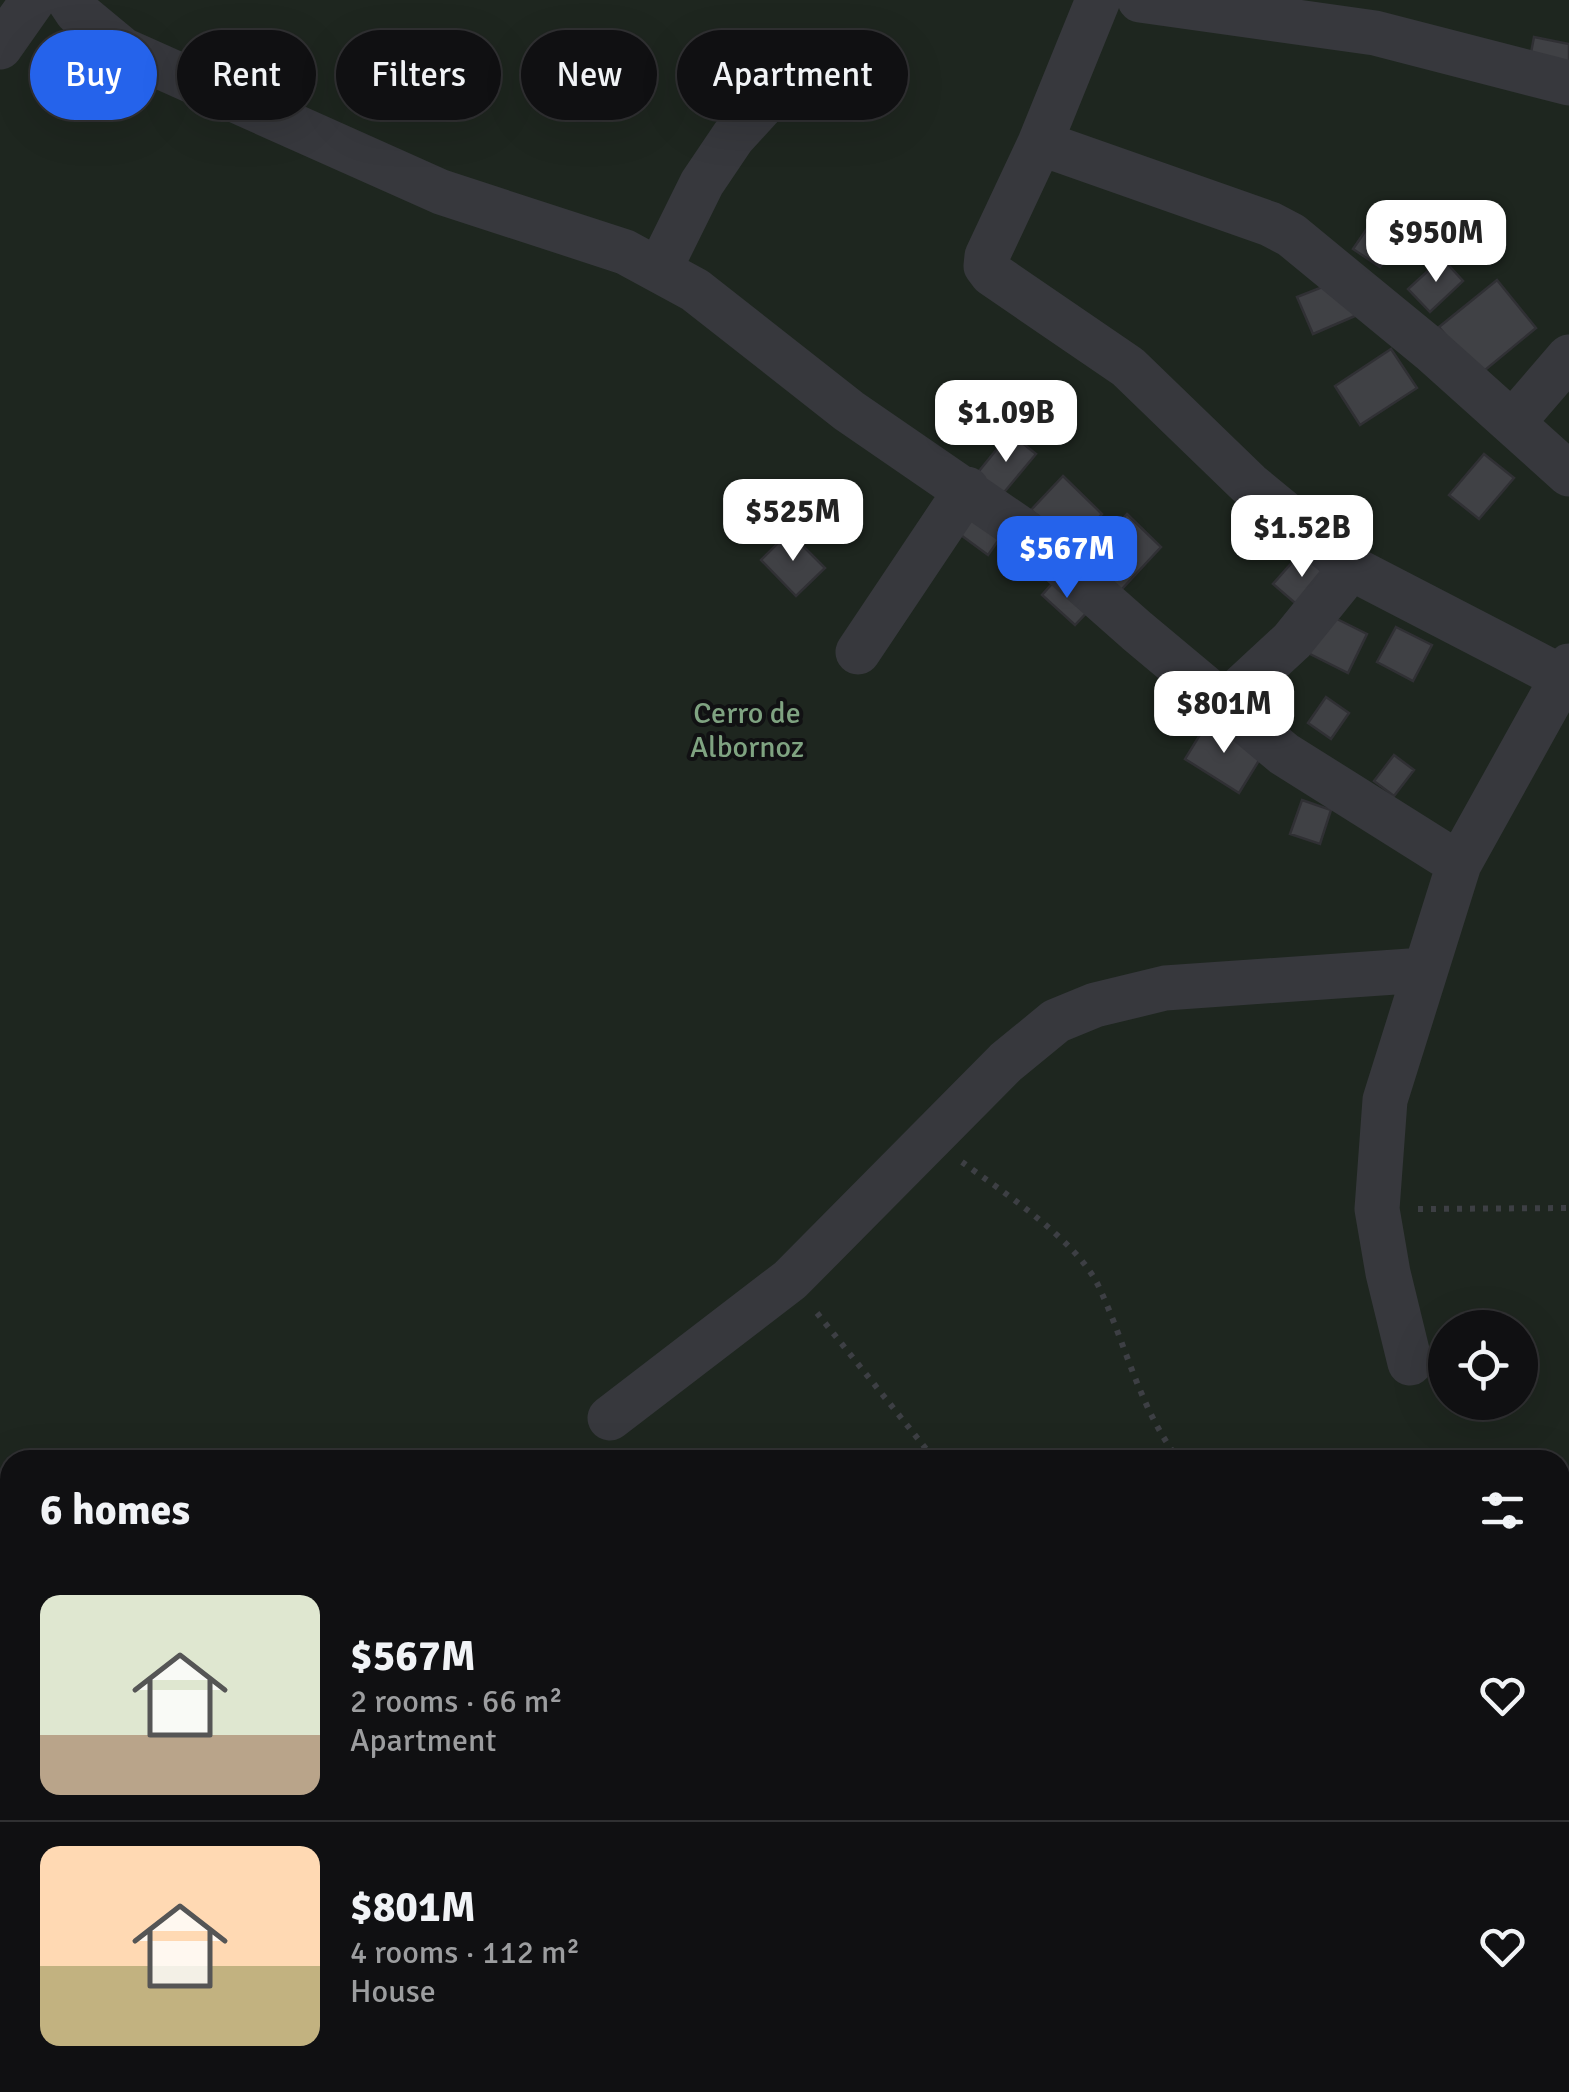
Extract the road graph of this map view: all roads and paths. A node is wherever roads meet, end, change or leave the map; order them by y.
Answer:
1 (33, 0) edge
2 (69, 0) edge
3 (1098, 0) edge
4 (1140, 0) edge
5 (0, 47) edge
6 (1569, 83) edge
7 (748, 120) edge
8 (1040, 143) junction
9 (658, 270) junction
10 (1569, 357) edge
11 (1512, 422) junction
12 (1569, 474) edge
13 (967, 489) junction
14 (1350, 568) junction
15 (858, 652) dead end
16 (1567, 675) edge
17 (1225, 703) junction
18 (1458, 864) junction
19 (1424, 970) junction
20 (928, 1138) junction
21 (1569, 1208) edge
22 (1376, 1209) junction
23 (790, 1280) junction
24 (1410, 1363) dead end
25 (610, 1418) dead end
26 (928, 1450) edge
27 (1171, 1450) edge

1 - 5 street
2 - 9 street
3 - 8 street
4 - 6 street
7 - 9 street
8 - 11 street
8 - 14 street
9 - 13 street
10 - 11 street
11 - 12 street
13 - 15 street
13 - 17 street
14 - 16 street
14 - 17 street
16 - 18 street
17 - 18 street
18 - 19 street
19 - 20 street
19 - 22 street
20 - 23 street
20 - 27 path
21 - 22 path
22 - 24 street
23 - 25 street
23 - 26 path

